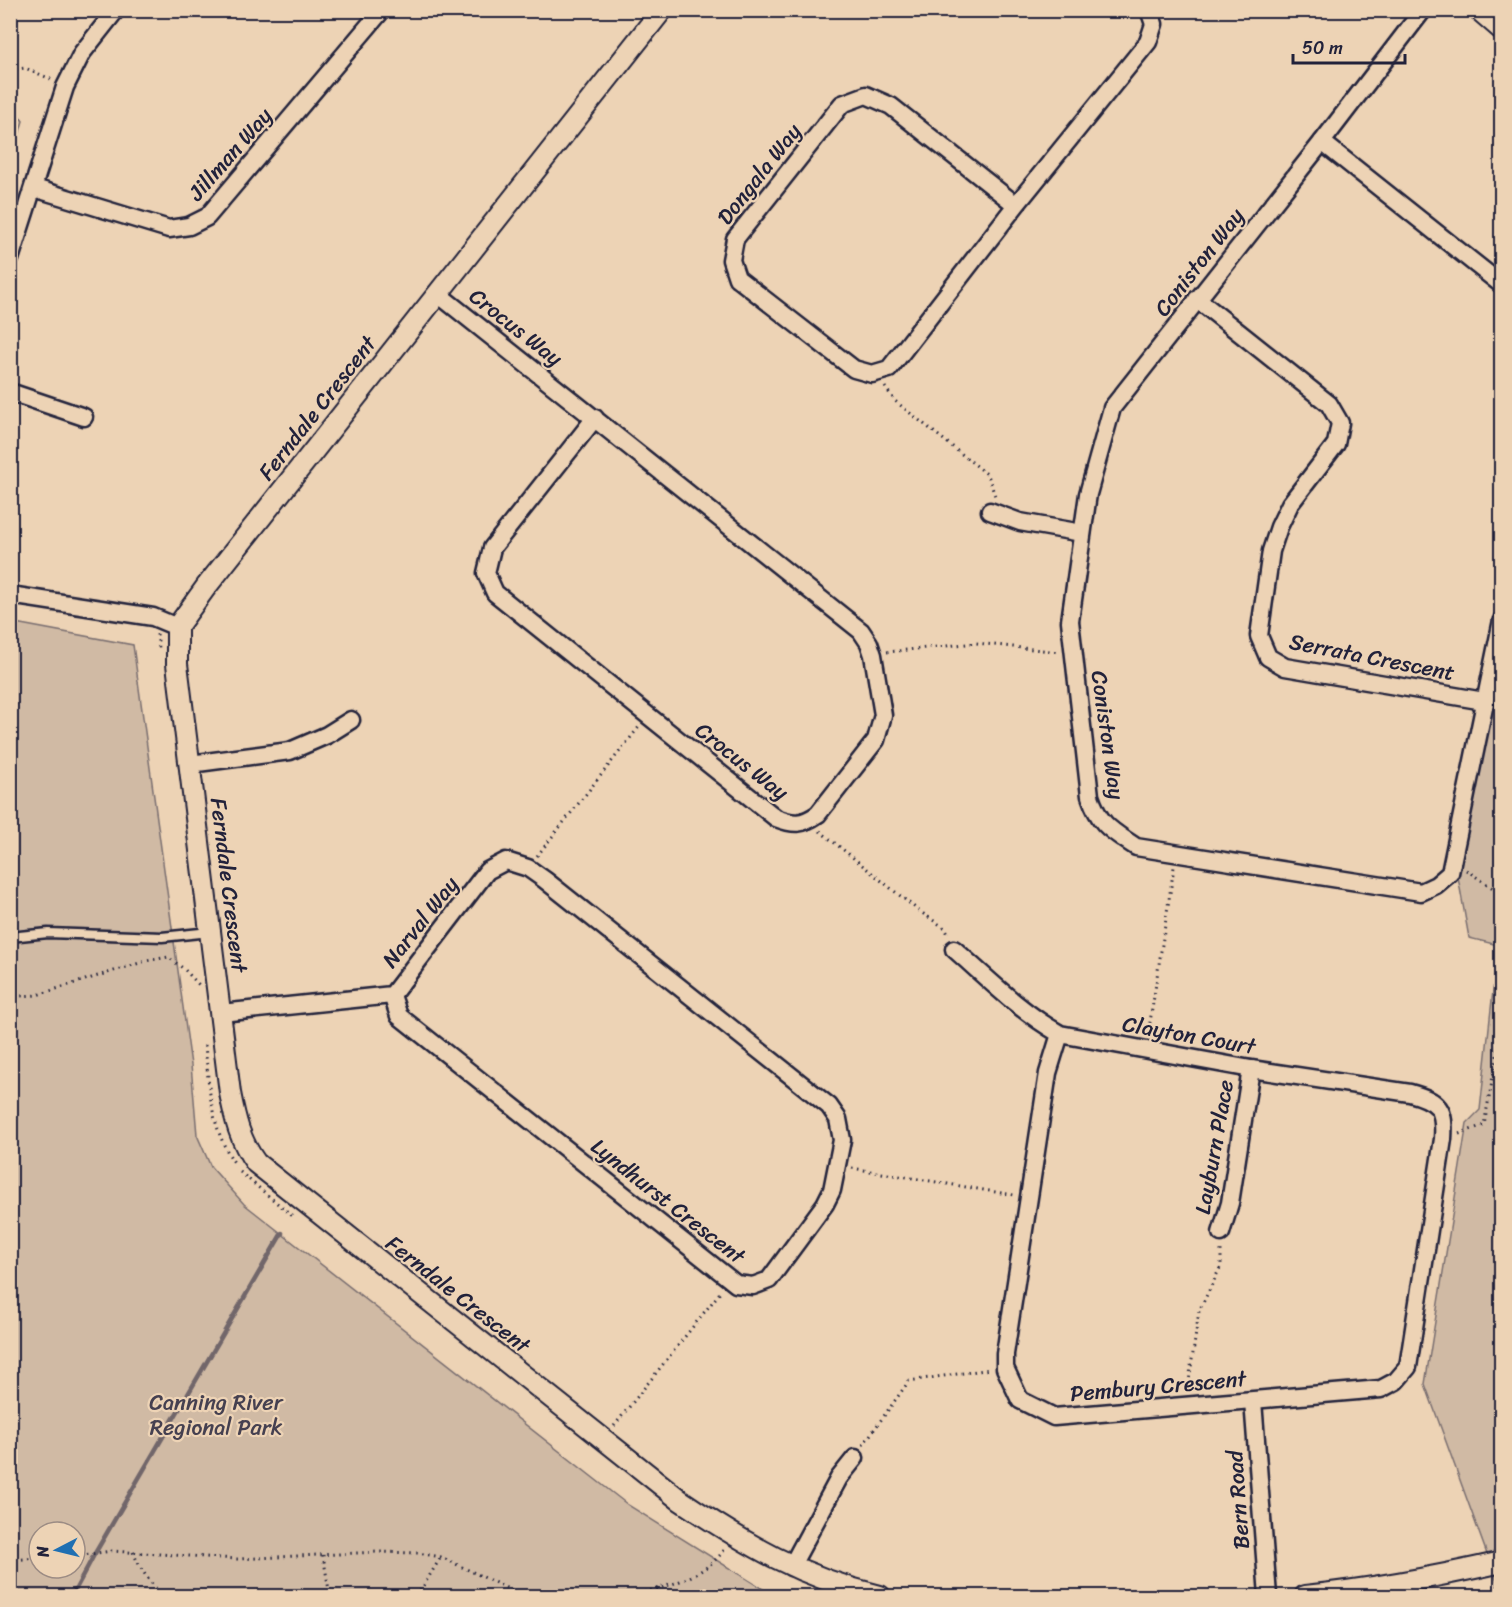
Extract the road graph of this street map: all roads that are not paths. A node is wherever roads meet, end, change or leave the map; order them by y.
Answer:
1 (116, 10) edge
2 (382, 10) edge
3 (662, 10) edge
4 (1423, 10) edge
5 (1479, 10) edge
6 (1152, 17) edge
7 (1502, 30) edge
8 (1322, 142) junction
9 (34, 188) junction
10 (1016, 205) junction
11 (10, 259) edge
12 (1502, 285) edge
13 (438, 294) junction
14 (1197, 299) junction
15 (10, 392) edge
16 (84, 417) dead end
17 (595, 418) junction
18 (990, 511) road end
19 (1082, 534) junction
20 (10, 595) edge
21 (1502, 620) edge
22 (177, 627) junction
23 (1484, 700) junction
24 (351, 720) dead end
25 (190, 764) junction
26 (506, 861) joint
27 (210, 932) junction
28 (10, 937) edge
29 (954, 949) road end
30 (392, 995) junction
31 (221, 1013) junction
32 (1060, 1034) junction
33 (1251, 1069) junction
34 (1441, 1109) joint
35 (1221, 1233) road end
36 (1253, 1401) junction
37 (855, 1458) road end
38 (1502, 1562) edge
39 (791, 1567) junction
40 (880, 1596) edge
41 (1268, 1596) edge
42 (1305, 1596) edge

1 - 9 street
2 - 9 street, Jillman Way
3 - 13 street, Ferndale Crescent
4 - 8 street, Coniston Way
5 - 7 street
6 - 10 street
8 - 12 street
8 - 14 street, Coniston Way
9 - 11 street
10 - 10 street, Dongala Way
13 - 17 street, Crocus Way
13 - 22 street, Ferndale Crescent
14 - 19 street, Coniston Way
14 - 23 street, Serrata Crescent
15 - 16 street
17 - 17 street, Crocus Way
18 - 19 street
19 - 23 street, Coniston Way
20 - 22 street
21 - 23 street
22 - 25 street, Ferndale Crescent
24 - 25 street
25 - 27 street, Ferndale Crescent
26 - 30 street, Narval Way
26 - 30 street, Lyndhurst Crescent
27 - 28 lane
27 - 31 street, Ferndale Crescent
29 - 32 street, Clayton Court
30 - 31 street, Narval Way
31 - 39 street, Ferndale Crescent
32 - 33 street, Clayton Court
32 - 36 street, Pembury Crescent
33 - 34 street, Clayton Court
33 - 35 street, Layburn Place
34 - 36 street, Pembury Crescent
36 - 41 street, Bern Road
37 - 39 street
38 - 42 street
39 - 40 street, Ferndale Crescent

